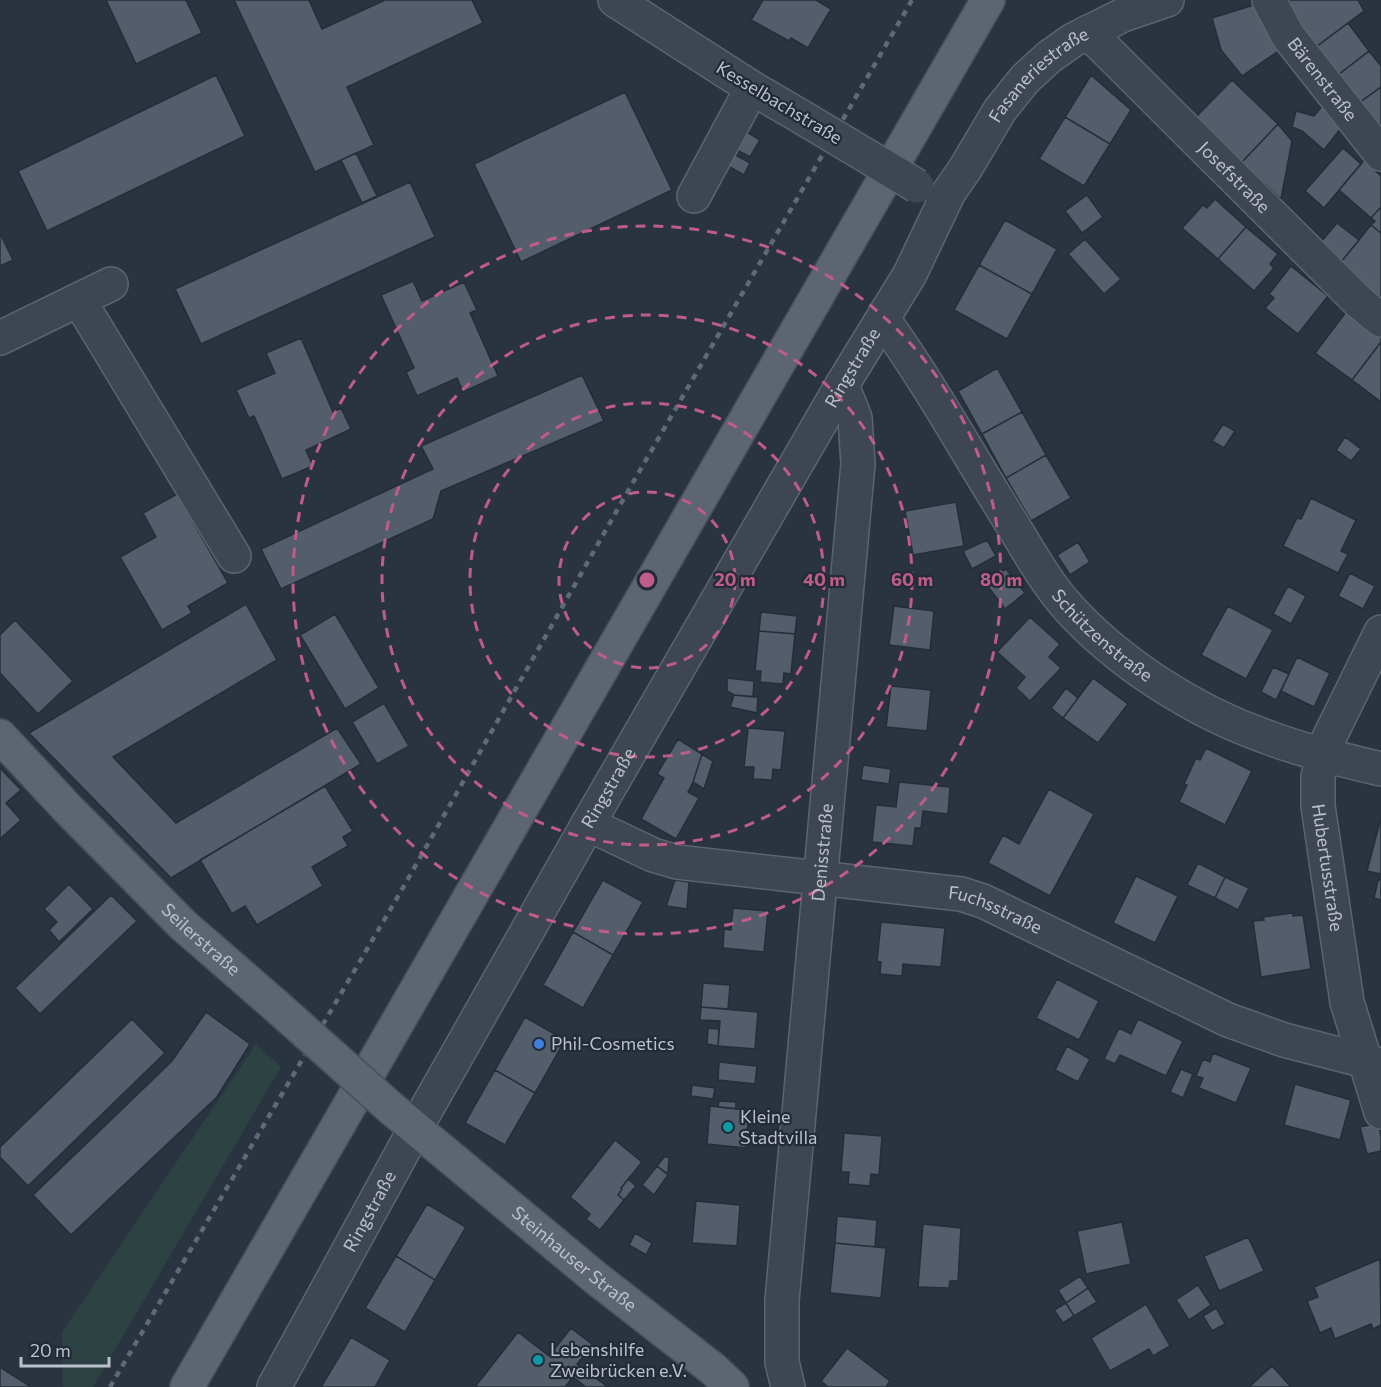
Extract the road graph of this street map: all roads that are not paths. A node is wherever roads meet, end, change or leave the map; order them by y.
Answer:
1 (615, 0) edge
2 (988, 0) edge
3 (1167, 0) edge
4 (1269, 0) edge
5 (1088, 32) junction
6 (752, 88) junction
7 (1381, 154) edge
8 (948, 192) junction
9 (694, 196) dead end
10 (111, 284) dead end
11 (79, 300) junction
12 (884, 319) junction
13 (1381, 320) edge
14 (0, 338) edge
15 (842, 385) junction
16 (234, 556) dead end
17 (1381, 632) edge
18 (0, 736) edge
19 (1322, 755) junction
20 (1381, 769) edge
21 (588, 824) junction
22 (820, 878) junction
23 (1373, 1063) edge
24 (1381, 1112) edge
25 (404, 1119) junction
26 (187, 1387) edge
27 (274, 1387) edge
28 (732, 1387) edge
29 (788, 1387) edge

1 - 6 street, Kesselbachstraße
2 - 26 main road
3 - 5 street, Fasaneriestraße
4 - 7 street, Bärenstraße
5 - 8 street, Fasaneriestraße
5 - 13 street, Josefstraße
6 - 8 street, Kesselbachstraße, bridge
6 - 9 street
8 - 12 street, Ringstraße
10 - 11 street
11 - 14 street
11 - 16 street
12 - 15 street, Ringstraße
12 - 19 street, Schützenstraße
15 - 21 street, Ringstraße
15 - 22 street, Denisstraße
17 - 19 street, Hubertusstraße
18 - 25 main road, Seilerstraße, bridge
19 - 20 street, Schützenstraße
19 - 23 street, Hubertusstraße
21 - 22 street, Fuchsstraße
21 - 25 street, Ringstraße
22 - 23 street, Fuchsstraße
22 - 29 street, Denisstraße
23 - 24 street, Hubertusstraße
25 - 27 street, Ringstraße
25 - 28 main road, Steinhauser Straße

